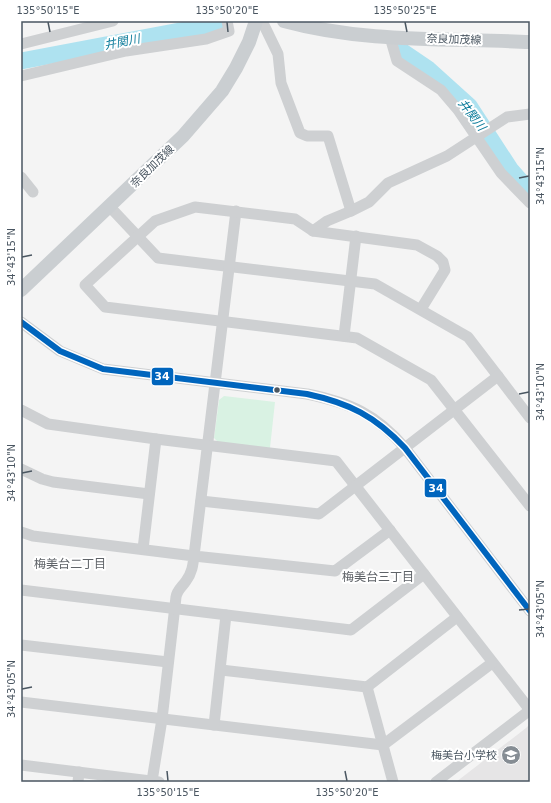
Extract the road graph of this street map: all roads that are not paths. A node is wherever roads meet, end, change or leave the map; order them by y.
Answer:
1 (113, 21) edge
2 (227, 21) edge
3 (256, 21) edge
4 (262, 21) edge
5 (284, 21) edge
6 (337, 27) edge
7 (390, 37) junction
8 (530, 42) edge
9 (21, 44) edge
10 (21, 76) edge
11 (530, 114) edge
12 (478, 136) junction
13 (21, 176) edge
14 (33, 192) dead end
15 (530, 203) edge
16 (110, 207) junction
17 (236, 211) junction
18 (351, 211) junction
19 (313, 232) junction
20 (356, 236) junction
21 (139, 237) junction
22 (229, 266) junction
23 (350, 281) junction
24 (21, 290) edge
25 (421, 309) junction
26 (21, 322) edge
27 (222, 322) junction
28 (344, 336) junction
29 (498, 376) junction
30 (214, 384) junction
31 (21, 410) edge
32 (454, 410) junction
33 (530, 418) edge
34 (156, 439) junction
35 (208, 445) junction
36 (405, 448) junction
37 (21, 469) edge
38 (356, 486) junction
39 (149, 494) junction
40 (201, 500) junction
41 (530, 506) edge
42 (390, 530) junction
43 (21, 532) edge
44 (143, 549) junction
45 (194, 556) junction
46 (424, 574) junction
47 (21, 590) edge
48 (175, 608) junction
49 (530, 611) edge
50 (226, 615) junction
51 (458, 617) junction
52 (21, 646) edge
53 (168, 662) junction
54 (492, 663) junction
55 (221, 670) junction
56 (367, 687) junction
57 (21, 702) edge
58 (530, 710) edge
59 (162, 719) junction
60 (214, 725) junction
61 (383, 745) junction
62 (21, 765) edge
63 (78, 777) edge
64 (156, 782) edge
65 (393, 782) edge
66 (436, 782) edge

1 - 9 street
2 - 10 street
3 - 16 main road, 奈良加茂線
4 - 18 street
5 - 6 main road, 奈良加茂線
6 - 7 main road, 奈良加茂線
7 - 8 main road, 奈良加茂線
7 - 12 street
11 - 12 street
12 - 15 street
12 - 18 street
13 - 14 street
16 - 21 street
16 - 24 main road, 奈良加茂線
17 - 19 street
17 - 21 street
17 - 22 street
18 - 19 street
19 - 20 street
20 - 23 street
20 - 25 street
21 - 22 street
21 - 27 street
22 - 23 street
22 - 27 street
23 - 25 street
23 - 28 street
25 - 29 street
26 - 30 street
27 - 28 street
27 - 30 street
28 - 32 street
29 - 32 street
29 - 33 street
30 - 35 street
30 - 36 street
31 - 34 street
32 - 36 street
32 - 41 street
34 - 35 street
34 - 39 street
35 - 38 street
35 - 40 street
36 - 38 street
36 - 49 street
37 - 39 street
38 - 40 street
38 - 42 street
39 - 44 street
40 - 45 street
42 - 45 street
42 - 46 street
43 - 44 street
44 - 45 street
45 - 48 street
46 - 50 street
46 - 51 street
47 - 48 street
48 - 50 street
48 - 53 street
50 - 55 street
51 - 54 street
51 - 56 street
52 - 53 street
53 - 59 street
54 - 58 street
54 - 61 street
55 - 56 street
55 - 60 street
56 - 61 street
57 - 59 street
58 - 66 street
59 - 60 street
59 - 64 street
60 - 61 street
61 - 65 street
62 - 63 street
63 - 64 street

